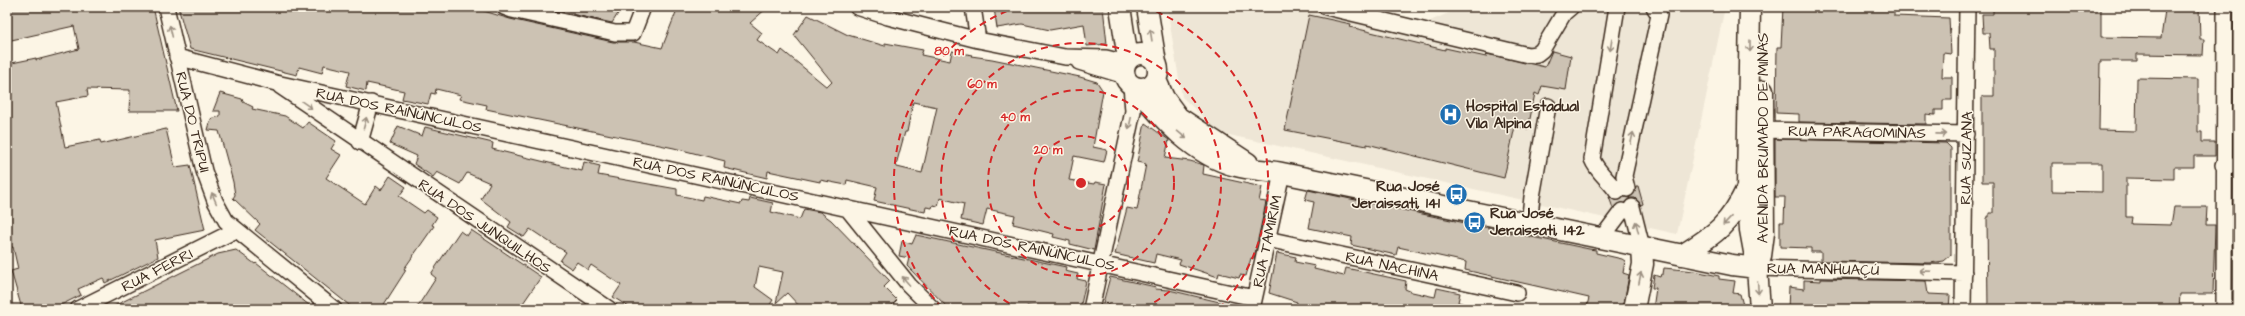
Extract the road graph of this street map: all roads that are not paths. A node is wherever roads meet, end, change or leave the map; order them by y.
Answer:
1 (166, 7) edge
2 (504, 7) edge
3 (643, 7) edge
4 (857, 7) edge
5 (973, 7) edge
6 (1120, 7) edge
7 (1147, 7) edge
8 (1326, 7) edge
9 (1571, 7) edge
10 (1617, 7) edge
11 (1654, 7) edge
12 (1750, 7) edge
13 (1764, 7) edge
14 (1967, 7) edge
15 (2224, 7) edge
16 (978, 40) junction
17 (177, 58) junction
18 (1156, 71) junction
19 (1129, 74) junction
20 (276, 83) junction
21 (371, 103) junction
22 (1548, 106) dead end
23 (1756, 130) junction
24 (1966, 134) junction
25 (360, 142) junction
26 (2223, 165) junction
27 (2238, 165) edge
28 (1256, 168) junction
29 (1282, 173) junction
30 (1747, 188) junction
31 (847, 208) junction
32 (1529, 224) junction
33 (236, 230) junction
34 (1267, 239) junction
35 (1601, 239) junction
36 (1642, 247) junction
37 (1682, 255) junction
38 (1100, 263) junction
39 (1757, 268) junction
40 (1964, 273) junction
41 (1517, 293) dead end
42 (1253, 303) edge
43 (78, 309) edge
44 (334, 309) edge
45 (609, 309) edge
46 (933, 309) edge
47 (1091, 309) edge
48 (1634, 309) edge
49 (1760, 309) edge
50 (1963, 309) edge
51 (2224, 309) edge

17 -> 1 street, RUA DO TRIPUI
2 - 3 street
4 - 16 street
5 - 16 street
6 - 19 main road
18 -> 7 main road
8 - 9 street
10 -> 11 street
12 -> 23 main road, AVENIDA BRUMADO DE MINAS
13 - 23 main road, AVENIDA BRUMADO DE MINAS
14 - 24 street, RUA SUZANA
15 - 26 street
16 - 19 street
17 - 20 street, RUA DOS RAINÚNCULOS
33 -> 17 street, RUA DO TRIPUI
18 - 19 main road
18 - 19 main road
18 - 28 main road
19 -> 28 main road, RUA MANHUAÇÚ
19 -> 38 street
20 - 21 street, RUA DOS RAINÚNCULOS
20 -> 25 street, RUA DOS JUNQUILHOS
25 -> 21 street
21 - 31 street, RUA DOS RAINÚNCULOS
22 - 32 street
23 -> 24 street, RUA PARAGOMINAS
23 - 30 main road, AVENIDA BRUMADO DE MINAS
23 - 39 main road, AVENIDA BRUMADO DE MINAS
24 - 40 street, RUA SUZANA
25 - 45 street, RUA DOS JUNQUILHOS
26 - 27 street
26 - 51 street
28 - 29 main road, RUA MANHUAÇÚ
29 - 32 main road, RUA MANHUAÇÚ
29 - 34 street, RUA TAMIRIM
30 -> 37 main road
30 - 39 main road, AVENIDA BRUMADO DE MINAS
31 - 38 street, RUA DOS RAINÚNCULOS
46 -> 31 street
32 - 35 main road, RUA MANHUAÇÚ
33 - 43 street, RUA FERRI
33 - 44 street, RUA DO TRIPUI
34 - 41 street, RUA NACHINA
34 - 42 street, RUA TAMIRIM
35 - 36 main road, RUA MANHUAÇÚ
36 -> 35 street
36 - 37 main road, RUA MANHUAÇÚ
48 -> 36 main road
37 - 39 main road, RUA MANHUAÇÚ
38 - 42 street, RUA DOS RAINÚNCULOS
38 - 47 street
40 -> 39 street, RUA MANHUAÇÚ
39 -> 49 main road, AVENIDA BRUMADO DE MINAS
40 - 50 street, RUA SUZANA

